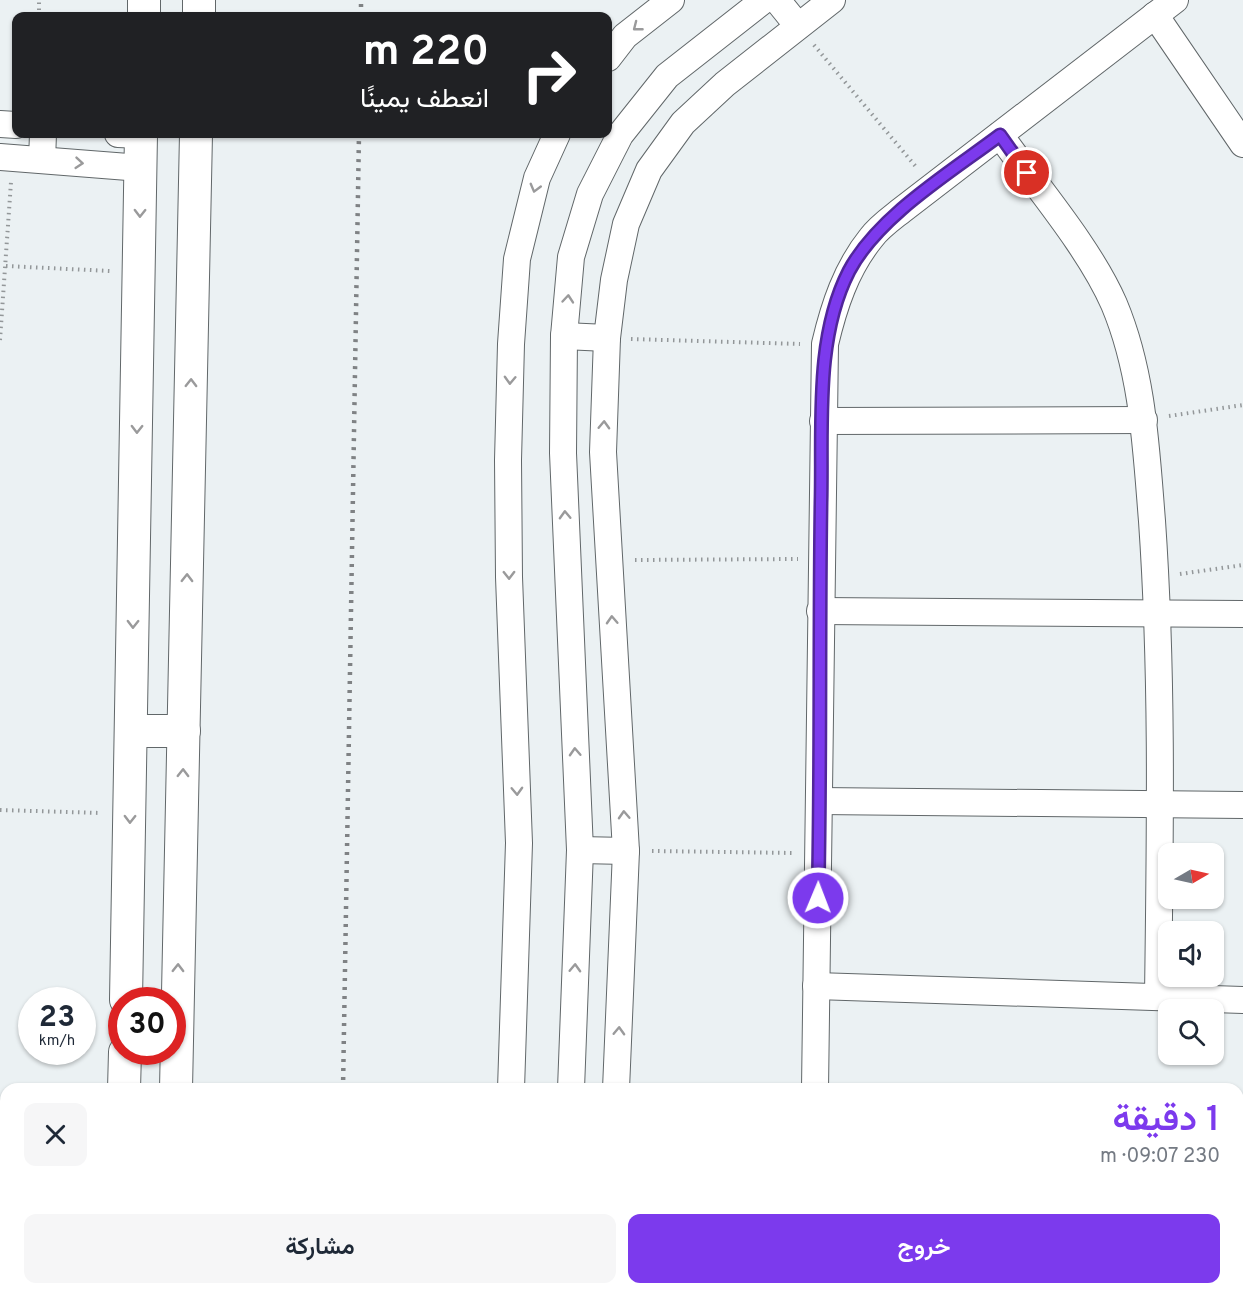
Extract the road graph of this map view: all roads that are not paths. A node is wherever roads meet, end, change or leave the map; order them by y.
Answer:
1 (671, 0) edge
2 (764, 0) edge
3 (777, 0) edge
4 (832, 0) edge
5 (1175, 0) edge
6 (1155, 15) junction
7 (798, 26) junction
8 (612, 52) edge
9 (1000, 135) junction
10 (43, 138) edge
11 (134, 138) edge
12 (196, 138) edge
13 (555, 138) edge
14 (1243, 144) edge
15 (6, 157) edge
16 (42, 160) junction
17 (141, 168) junction
18 (564, 336) junction
19 (607, 338) junction
20 (1144, 420) junction
21 (823, 422) junction
22 (608, 560) junction
23 (566, 561) junction
24 (820, 611) junction
25 (1158, 614) junction
26 (1243, 614) edge
27 (131, 730) junction
28 (184, 731) junction
29 (819, 801) junction
30 (1160, 804) junction
31 (1243, 805) edge
32 (580, 850) junction
33 (626, 851) junction
34 (816, 986) junction
35 (126, 987) edge
36 (1158, 997) junction
37 (1243, 1000) edge
38 (125, 1065) edge
39 (124, 1083) edge
40 (176, 1083) edge
41 (511, 1083) edge
42 (571, 1083) edge
43 (616, 1083) edge
44 (815, 1083) edge

1 -> 8 street
18 -> 2 street
3 - 7 street
4 - 7 street
5 - 6 street
6 - 9 street
6 - 14 street
7 - 19 street
9 - 20 street
9 - 21 street
10 - 16 street
11 - 17 street
28 -> 12 street
13 -> 41 street
15 - 16 street
16 -> 17 street
17 -> 27 street
18 - 19 street
23 -> 18 street
22 -> 19 street
20 - 21 street
20 - 25 street
21 - 24 street
22 - 23 street
33 -> 22 street
32 -> 23 street
24 - 25 street
24 - 29 street
25 - 26 street
25 - 30 street
27 - 28 street
27 -> 35 street
40 -> 28 street
29 - 30 street
29 - 34 street
30 - 31 street
30 - 36 street
32 - 33 street
42 -> 32 street
43 -> 33 street
34 - 36 street
34 - 44 street
36 - 37 street
38 - 39 street

